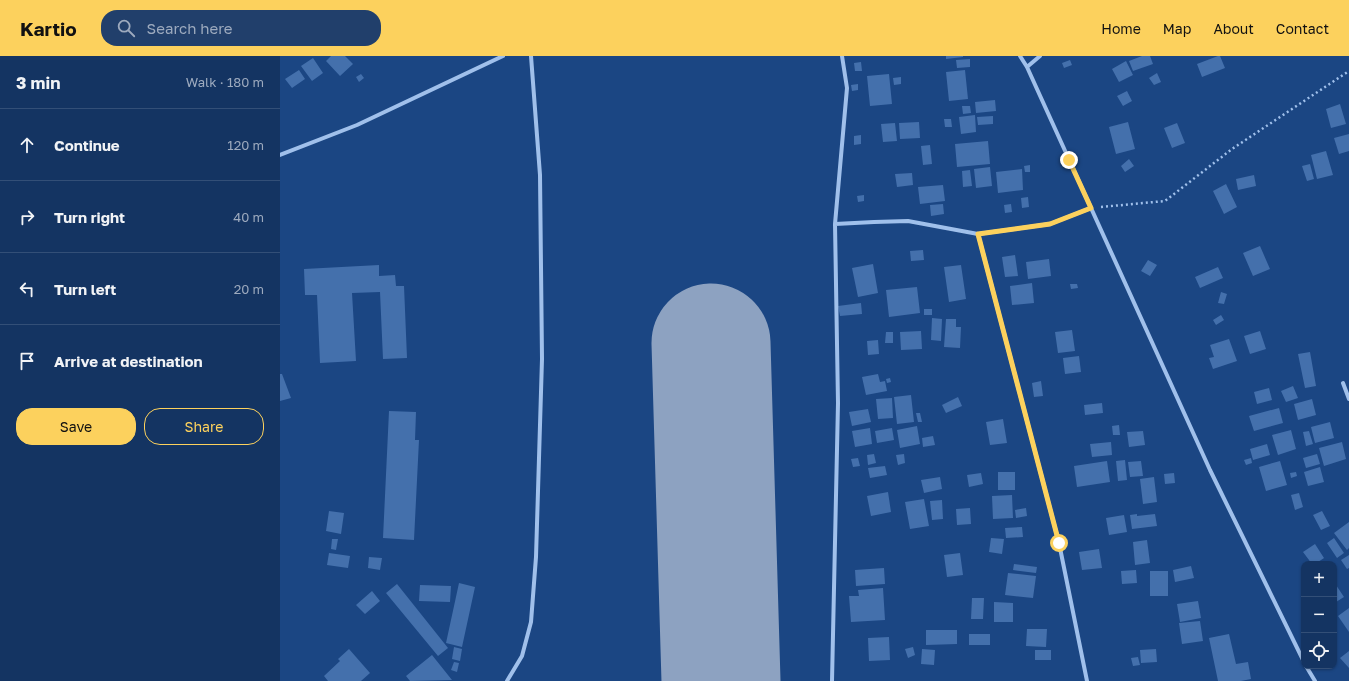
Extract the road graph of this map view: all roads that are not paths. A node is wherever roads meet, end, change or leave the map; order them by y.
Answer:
1 (503, 56) edge
2 (530, 56) edge
3 (842, 56) edge
4 (1020, 56) edge
5 (1040, 56) edge
6 (1027, 67) junction
7 (280, 155) edge
8 (1091, 208) junction
9 (835, 224) junction
10 (978, 234) junction
11 (1343, 383) dead end
12 (1349, 399) edge
13 (1301, 656) edge
14 (1308, 669) edge
15 (507, 681) edge
16 (832, 681) edge
17 (1087, 681) edge
18 (1315, 681) edge

1 - 7 street
2 - 15 street
3 - 9 street
4 - 6 street
5 - 6 street
6 - 8 street
8 - 10 street
8 - 13 street
9 - 10 street
9 - 16 street
10 - 17 street
11 - 12 street
14 - 18 street

